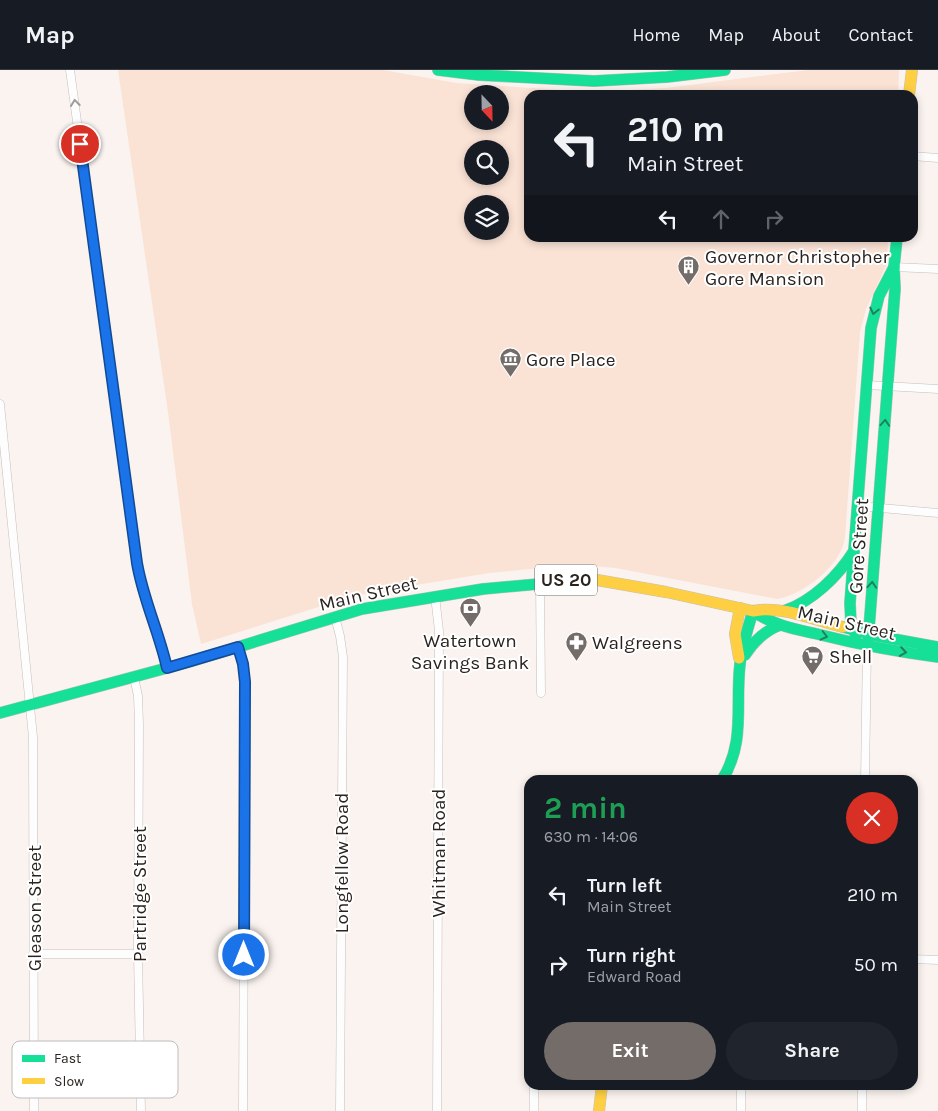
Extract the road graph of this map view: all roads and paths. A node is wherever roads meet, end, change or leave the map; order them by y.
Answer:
1 (70, 70) edge
2 (438, 70) edge
3 (725, 70) edge
4 (912, 70) edge
5 (910, 90) edge
6 (918, 156) edge
7 (938, 158) edge
8 (896, 242) edge
9 (894, 267) junction
10 (938, 269) edge
11 (867, 385) junction
12 (888, 386) junction
13 (938, 389) edge
14 (0, 404) edge
15 (858, 506) junction
16 (878, 508) junction
17 (938, 513) edge
18 (854, 549) junction
19 (540, 582) junction
20 (435, 596) junction
21 (740, 608) junction
22 (753, 611) junction
23 (784, 612) junction
24 (335, 617) junction
25 (780, 625) junction
26 (852, 630) junction
27 (868, 634) junction
28 (867, 646) junction
29 (238, 647) junction
30 (938, 647) edge
31 (938, 657) edge
32 (740, 663) junction
33 (167, 668) junction
34 (134, 677) junction
35 (541, 693) dead end
36 (29, 705) junction
37 (0, 714) edge
38 (727, 775) edge
39 (865, 775) edge
40 (34, 954) junction
41 (138, 954) junction
42 (918, 960) edge
43 (938, 960) edge
44 (34, 1041) edge
45 (140, 1041) edge
46 (534, 1090) edge
47 (602, 1090) edge
48 (741, 1090) edge
49 (862, 1090) edge
50 (34, 1098) edge
51 (142, 1098) edge
52 (34, 1111) edge
53 (142, 1111) edge
54 (243, 1111) edge
55 (340, 1111) edge
56 (437, 1111) edge
57 (534, 1111) edge
58 (600, 1111) edge
59 (740, 1111) edge
60 (862, 1111) edge

33 -> 1 street
2 - 3 main road
4 - 5 main road
6 - 7 street
8 - 9 main road, Gore Street
9 - 10 street
9 -> 11 main road, Gore Street
9 - 12 main road, Gore Street
11 - 12 street
11 - 15 main road, Gore Street
12 - 13 street
16 -> 12 main road, Gore Street
14 - 36 street, Gleason Street
15 - 16 street
15 - 18 main road, Gore Street
16 - 17 street
27 -> 16 main road, Gore Street
18 - 23 main road
18 - 26 main road, Gore Street
19 - 20 main road, Main Street / US 20
19 - 21 main road, Main Street / US 20
19 - 35 street
20 - 24 main road, Main Street / US 20
20 - 56 street, Whitman Road
21 - 22 main road, Main Street / US 20
21 - 32 main road
22 - 23 main road, Main Street / US 20
22 - 25 main road, Main Street / US 20
22 - 32 main road
23 - 26 main road, Main Street / US 20
24 - 29 main road, Main Street / US 20
24 - 55 street, Longfellow Road
25 -> 28 main road, Main Street / US 20
25 - 32 main road
26 - 27 main road, Main Street / US 20
26 - 28 main road
27 - 28 main road, Gore Street
27 - 30 main road, Main Street / US 20
28 -> 31 main road, Main Street / US 20
28 - 39 street
29 - 33 main road, Main Street / US 20
29 - 54 street
32 - 38 main road
33 - 34 main road, Main Street / US 20
34 - 36 main road, Main Street / US 20
34 - 41 street, Partridge Street
36 - 37 main road, Main Street / US 20
36 - 40 street, Gleason Street
40 - 41 street
40 - 44 street, Gleason Street
41 - 45 street, Partridge Street
42 - 43 street
46 - 57 street
47 - 58 main road
48 - 59 street
49 - 60 street
50 - 52 street, Gleason Street
51 - 53 street, Partridge Street

